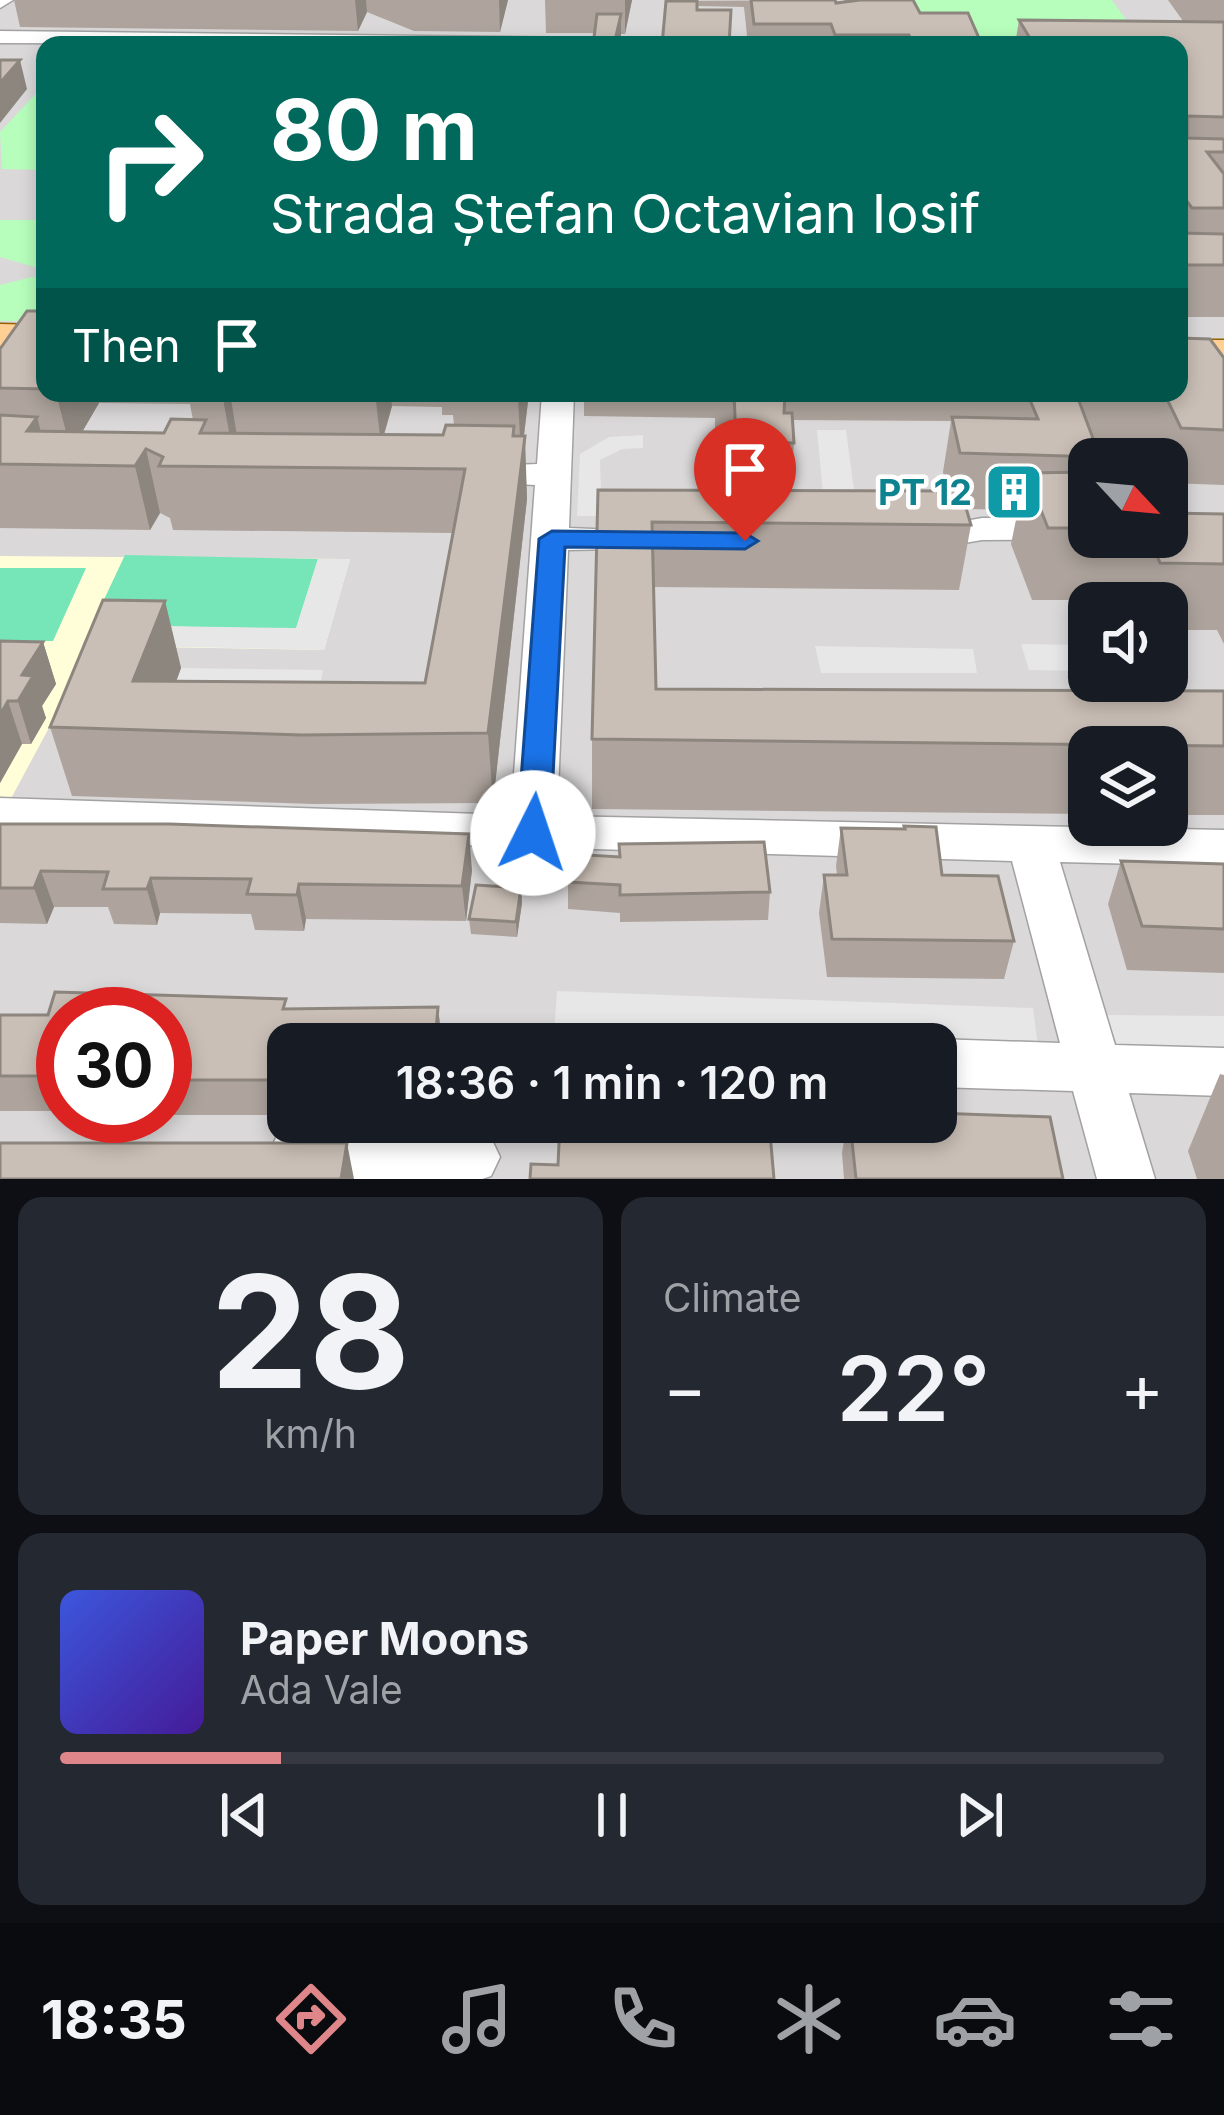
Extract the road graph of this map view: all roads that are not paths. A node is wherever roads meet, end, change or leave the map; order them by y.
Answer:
1 (0, 37) edge
2 (36, 37) edge
3 (0, 335) edge
4 (36, 336) edge
5 (1188, 351) edge
6 (1224, 351) edge
7 (557, 402) edge
8 (435, 473) edge
9 (553, 475) junction
10 (1068, 528) edge
11 (552, 539) junction
12 (688, 540) edge
13 (876, 543) edge
14 (0, 815) edge
15 (55, 820) junction
16 (533, 833) junction
17 (0, 838) edge
18 (1031, 844) junction
19 (1224, 848) edge
20 (957, 1064) edge
21 (1095, 1069) junction
22 (1224, 1072) edge
23 (236, 1156) edge
24 (471, 1157) dead end
25 (1126, 1179) edge

1 - 2 street
3 - 4 main road
5 - 6 main road
7 - 9 street
8 - 9 street
9 - 11 street
10 - 13 street
11 - 12 street
11 - 16 street
14 - 15 street
15 - 16 street
15 - 17 street
16 - 18 street
18 - 19 street
18 - 21 street
20 - 21 street
21 - 22 street
21 - 25 street
23 - 24 street

